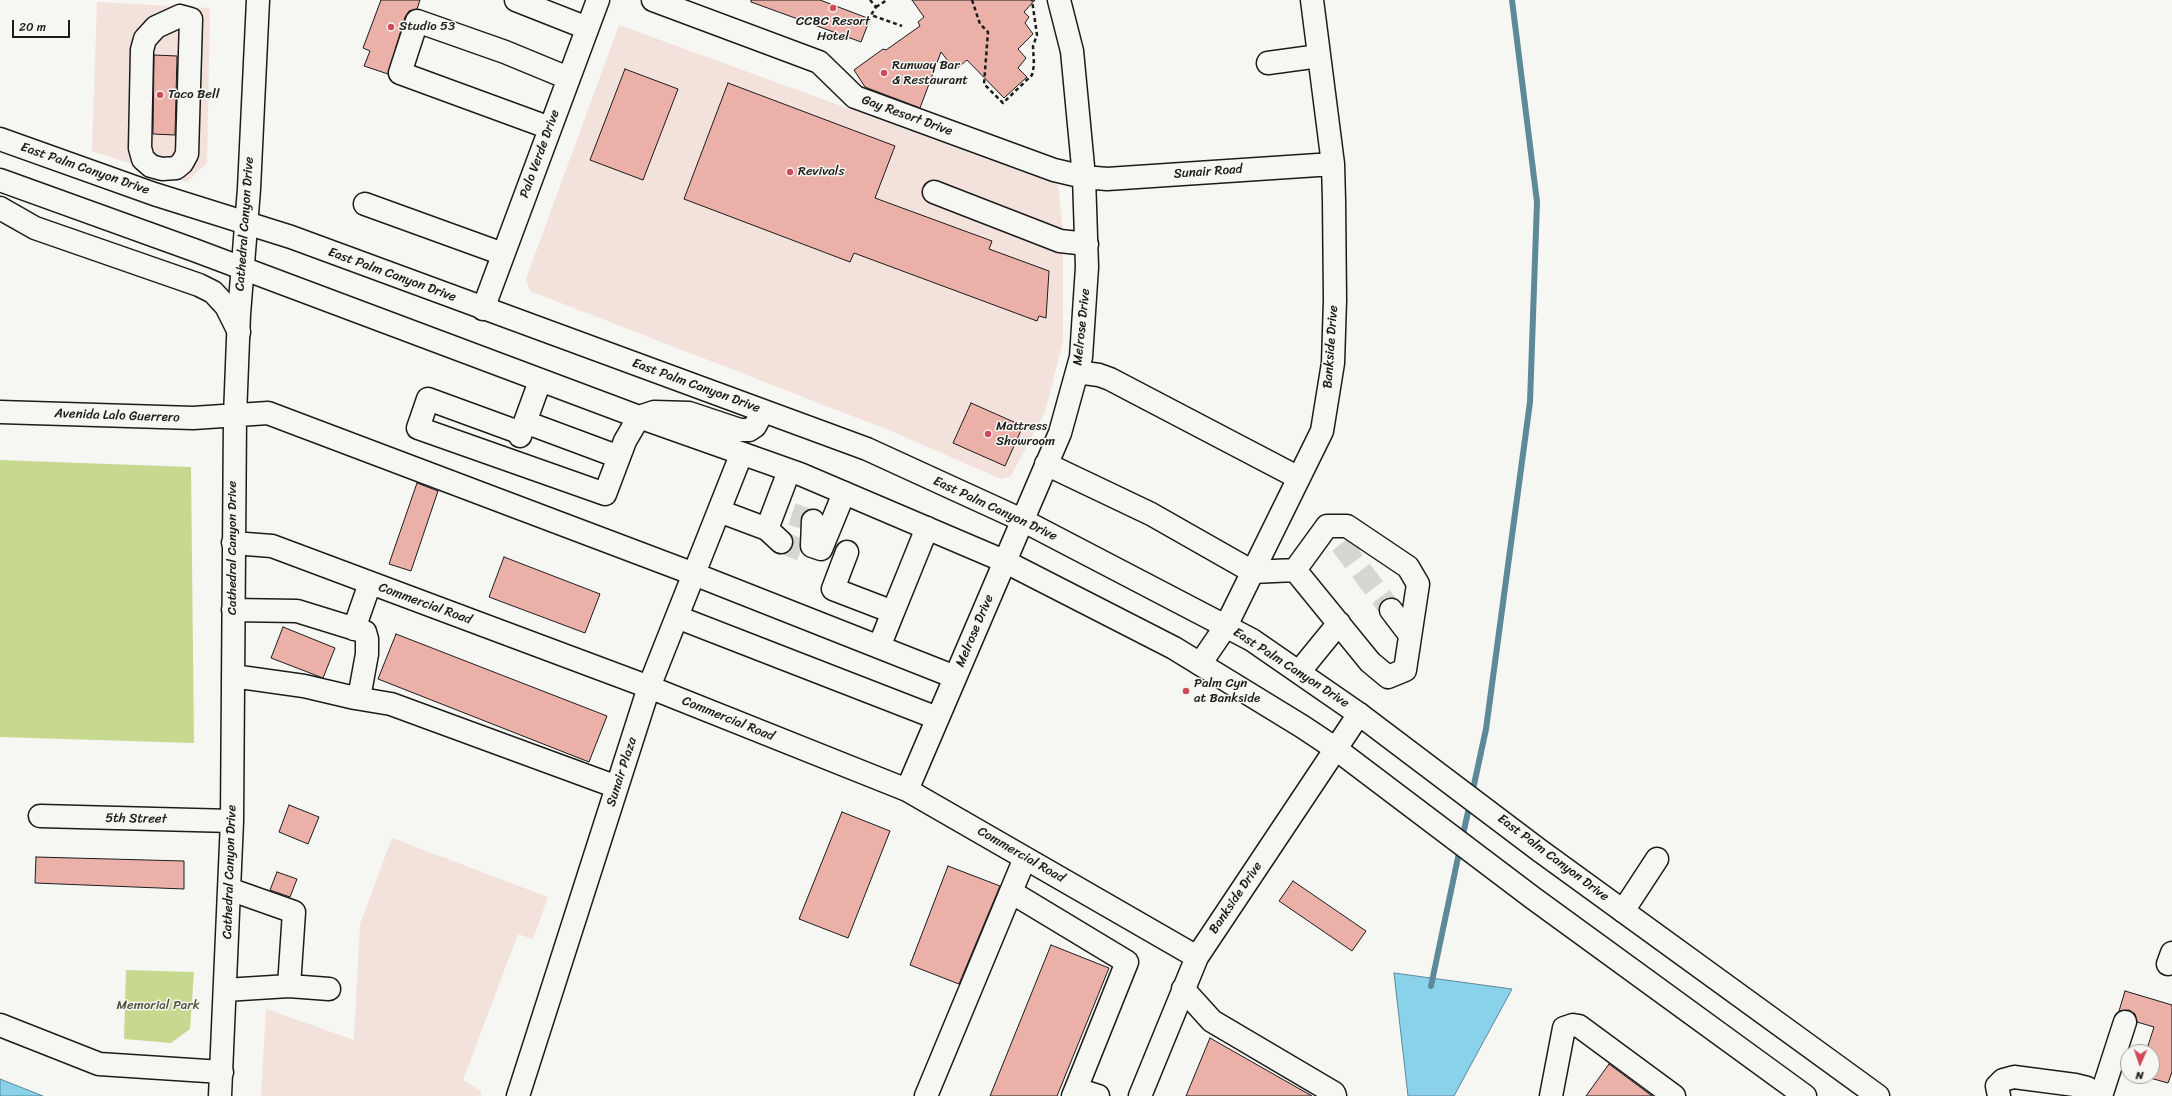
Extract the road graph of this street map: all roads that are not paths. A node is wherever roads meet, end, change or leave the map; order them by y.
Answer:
1 (258, 0) edge
2 (516, 0) edge
3 (598, 0) edge
4 (653, 0) edge
5 (1060, 0) edge
6 (1312, 0) edge
7 (181, 8) edge
8 (587, 28) junction
9 (1319, 56) junction
10 (1268, 63) dead end
11 (568, 78) junction
12 (550, 128) junction
13 (0, 139) edge
14 (1332, 164) junction
15 (162, 169) junction
16 (1084, 177) junction
17 (0, 180) edge
18 (934, 192) dead end
19 (154, 194) junction
20 (366, 204) dead end
21 (0, 208) edge
22 (246, 222) junction
23 (1087, 244) junction
24 (503, 254) junction
25 (242, 269) junction
26 (484, 309) junction
27 (239, 332) junction
28 (1077, 372) junction
29 (540, 381) junction
30 (0, 412) edge
31 (763, 412) junction
32 (235, 416) junction
33 (639, 417) junction
34 (523, 427) junction
35 (741, 455) junction
36 (619, 457) junction
37 (511, 460) junction
38 (1046, 464) junction
39 (789, 471) junction
40 (1299, 478) junction
41 (844, 493) junction
42 (719, 511) junction
43 (1022, 520) junction
44 (1327, 526) junction
45 (927, 528) junction
46 (808, 538) tunnel mouth
47 (233, 543) junction
48 (1341, 544) tunnel mouth
49 (848, 552) dead end
50 (1004, 561) junction
51 (1295, 570) junction
52 (1253, 572) junction
53 (694, 574) junction
54 (370, 583) junction
55 (233, 610) junction
56 (1391, 610) tunnel mouth
57 (893, 612) junction
58 (677, 617) junction
59 (1339, 623) junction
60 (1226, 626) junction
61 (354, 629) junction
62 (1410, 635) junction
63 (879, 647) junction
64 (1200, 664) junction
65 (1299, 672) junction
66 (233, 676) junction
67 (955, 677) junction
68 (649, 687) junction
69 (359, 698) junction
70 (1359, 714) junction
71 (938, 718) junction
72 (1336, 749) junction
73 (617, 788) junction
74 (907, 790) junction
75 (40, 816) dead end
76 (232, 821) junction
77 (1025, 858) junction
78 (1657, 859) dead end
79 (229, 889) junction
80 (1011, 892) junction
81 (1623, 910) junction
82 (1197, 957) junction
83 (289, 986) junction
84 (329, 989) dead end
85 (1183, 989) junction
86 (225, 990) junction
87 (2125, 1022) dead end
88 (0, 1025) edge
89 (222, 1072) junction
90 (1075, 1092) edge
91 (220, 1096) edge
92 (518, 1096) edge
93 (926, 1096) edge
94 (1098, 1096) edge
95 (1140, 1096) edge
96 (1335, 1096) edge
97 (1551, 1096) edge
98 (1674, 1096) edge
99 (1805, 1096) edge
100 (1878, 1096) edge
101 (1999, 1096) edge
102 (2098, 1096) edge
103 (2101, 1096) edge

1 - 22 street, Cathedral Canyon Drive
2 - 8 street
3 - 8 street, Palo Verde Drive
4 - 16 street, Gay Resort Drive
5 - 16 street, Melrose Drive
6 - 9 street, Bankside Drive
7 - 15 street
7 - 15 street
8 - 11 street, Palo Verde Drive
9 - 10 street
9 - 14 street, Bankside Drive
11 - 12 street, Palo Verde Drive
11 - 12 street
12 - 24 street, Palo Verde Drive
13 - 19 street, East Palm Canyon Drive
14 - 16 street, Sunair Road
14 - 40 street, Bankside Drive
15 - 19 street
16 - 23 street, Melrose Drive
17 - 25 street
18 - 23 street
19 - 22 street, East Palm Canyon Drive
20 - 24 street
21 - 27 street
22 - 25 street, Cathedral Canyon Drive
22 - 26 street, East Palm Canyon Drive
23 - 28 street, Melrose Drive
24 - 26 street, Palo Verde Drive
25 - 27 street, Cathedral Canyon Drive
25 - 29 street
26 - 31 street, East Palm Canyon Drive
27 - 32 street, Cathedral Canyon Drive
28 - 38 street, Melrose Drive
28 - 40 street
29 - 33 street
29 - 34 street
30 - 32 street, Avenida Lalo Guerrero
31 - 33 street
31 - 43 street, East Palm Canyon Drive
32 - 47 street, Cathedral Canyon Drive
32 - 53 street, Avenida Lalo Guerrero
33 - 35 street
33 - 36 street
34 - 36 street
34 - 37 street
34 - 37 street
35 - 39 street
35 - 42 street, Sunair Plaza
36 - 37 street
38 - 43 street, Melrose Drive
38 - 52 street
39 - 41 street
39 - 42 street
40 - 52 street, Bankside Drive
41 - 45 street
41 - 46 street
42 - 53 street, Sunair Plaza
43 - 50 street, Melrose Drive
43 - 60 street, East Palm Canyon Drive
44 - 48 street
44 - 51 street
44 - 62 street
45 - 50 street
45 - 57 street
47 - 54 street, Commercial Road
47 - 55 street, Cathedral Canyon Drive
49 - 57 street
50 - 64 street
50 - 67 street, Melrose Drive
51 - 52 street
51 - 59 street
52 - 60 street, Bankside Drive
53 - 58 street, Sunair Plaza
53 - 63 street, Avenida Lalo Guerrero
54 - 61 street
54 - 68 street, Commercial Road
55 - 61 street
55 - 66 street, Cathedral Canyon Drive
56 - 62 street
57 - 63 street
58 - 68 street, Sunair Plaza
58 - 71 street
59 - 62 street
59 - 65 street
60 - 64 street, Bankside Drive
60 - 65 street, East Palm Canyon Drive
61 - 69 street
63 - 67 street, Avenida Lalo Guerrero
64 - 72 street
65 - 70 street, East Palm Canyon Drive
66 - 69 street
66 - 76 street, Cathedral Canyon Drive
67 - 71 street, Melrose Drive
68 - 73 street, Sunair Plaza
68 - 74 street, Commercial Road
69 - 73 street
70 - 72 street, Bankside Drive
70 - 81 street, East Palm Canyon Drive
71 - 74 street, Melrose Drive
72 - 82 street, Bankside Drive
72 - 99 street
73 - 92 street, Sunair Plaza
74 - 77 street, Commercial Road
75 - 76 street, 5th Street
76 - 79 street, Cathedral Canyon Drive
77 - 80 street
77 - 82 street, Commercial Road
78 - 81 street
79 - 83 street
79 - 86 street, Cathedral Canyon Drive
80 - 90 street
80 - 93 street
81 - 100 street, East Palm Canyon Drive
82 - 85 street, Bankside Drive
83 - 84 street
83 - 86 street
85 - 95 street, Bankside Drive
85 - 96 street
86 - 89 street, Cathedral Canyon Drive
87 - 103 street
88 - 89 street
89 - 91 street, Cathedral Canyon Drive
90 - 94 street
97 - 98 street
101 - 102 street

